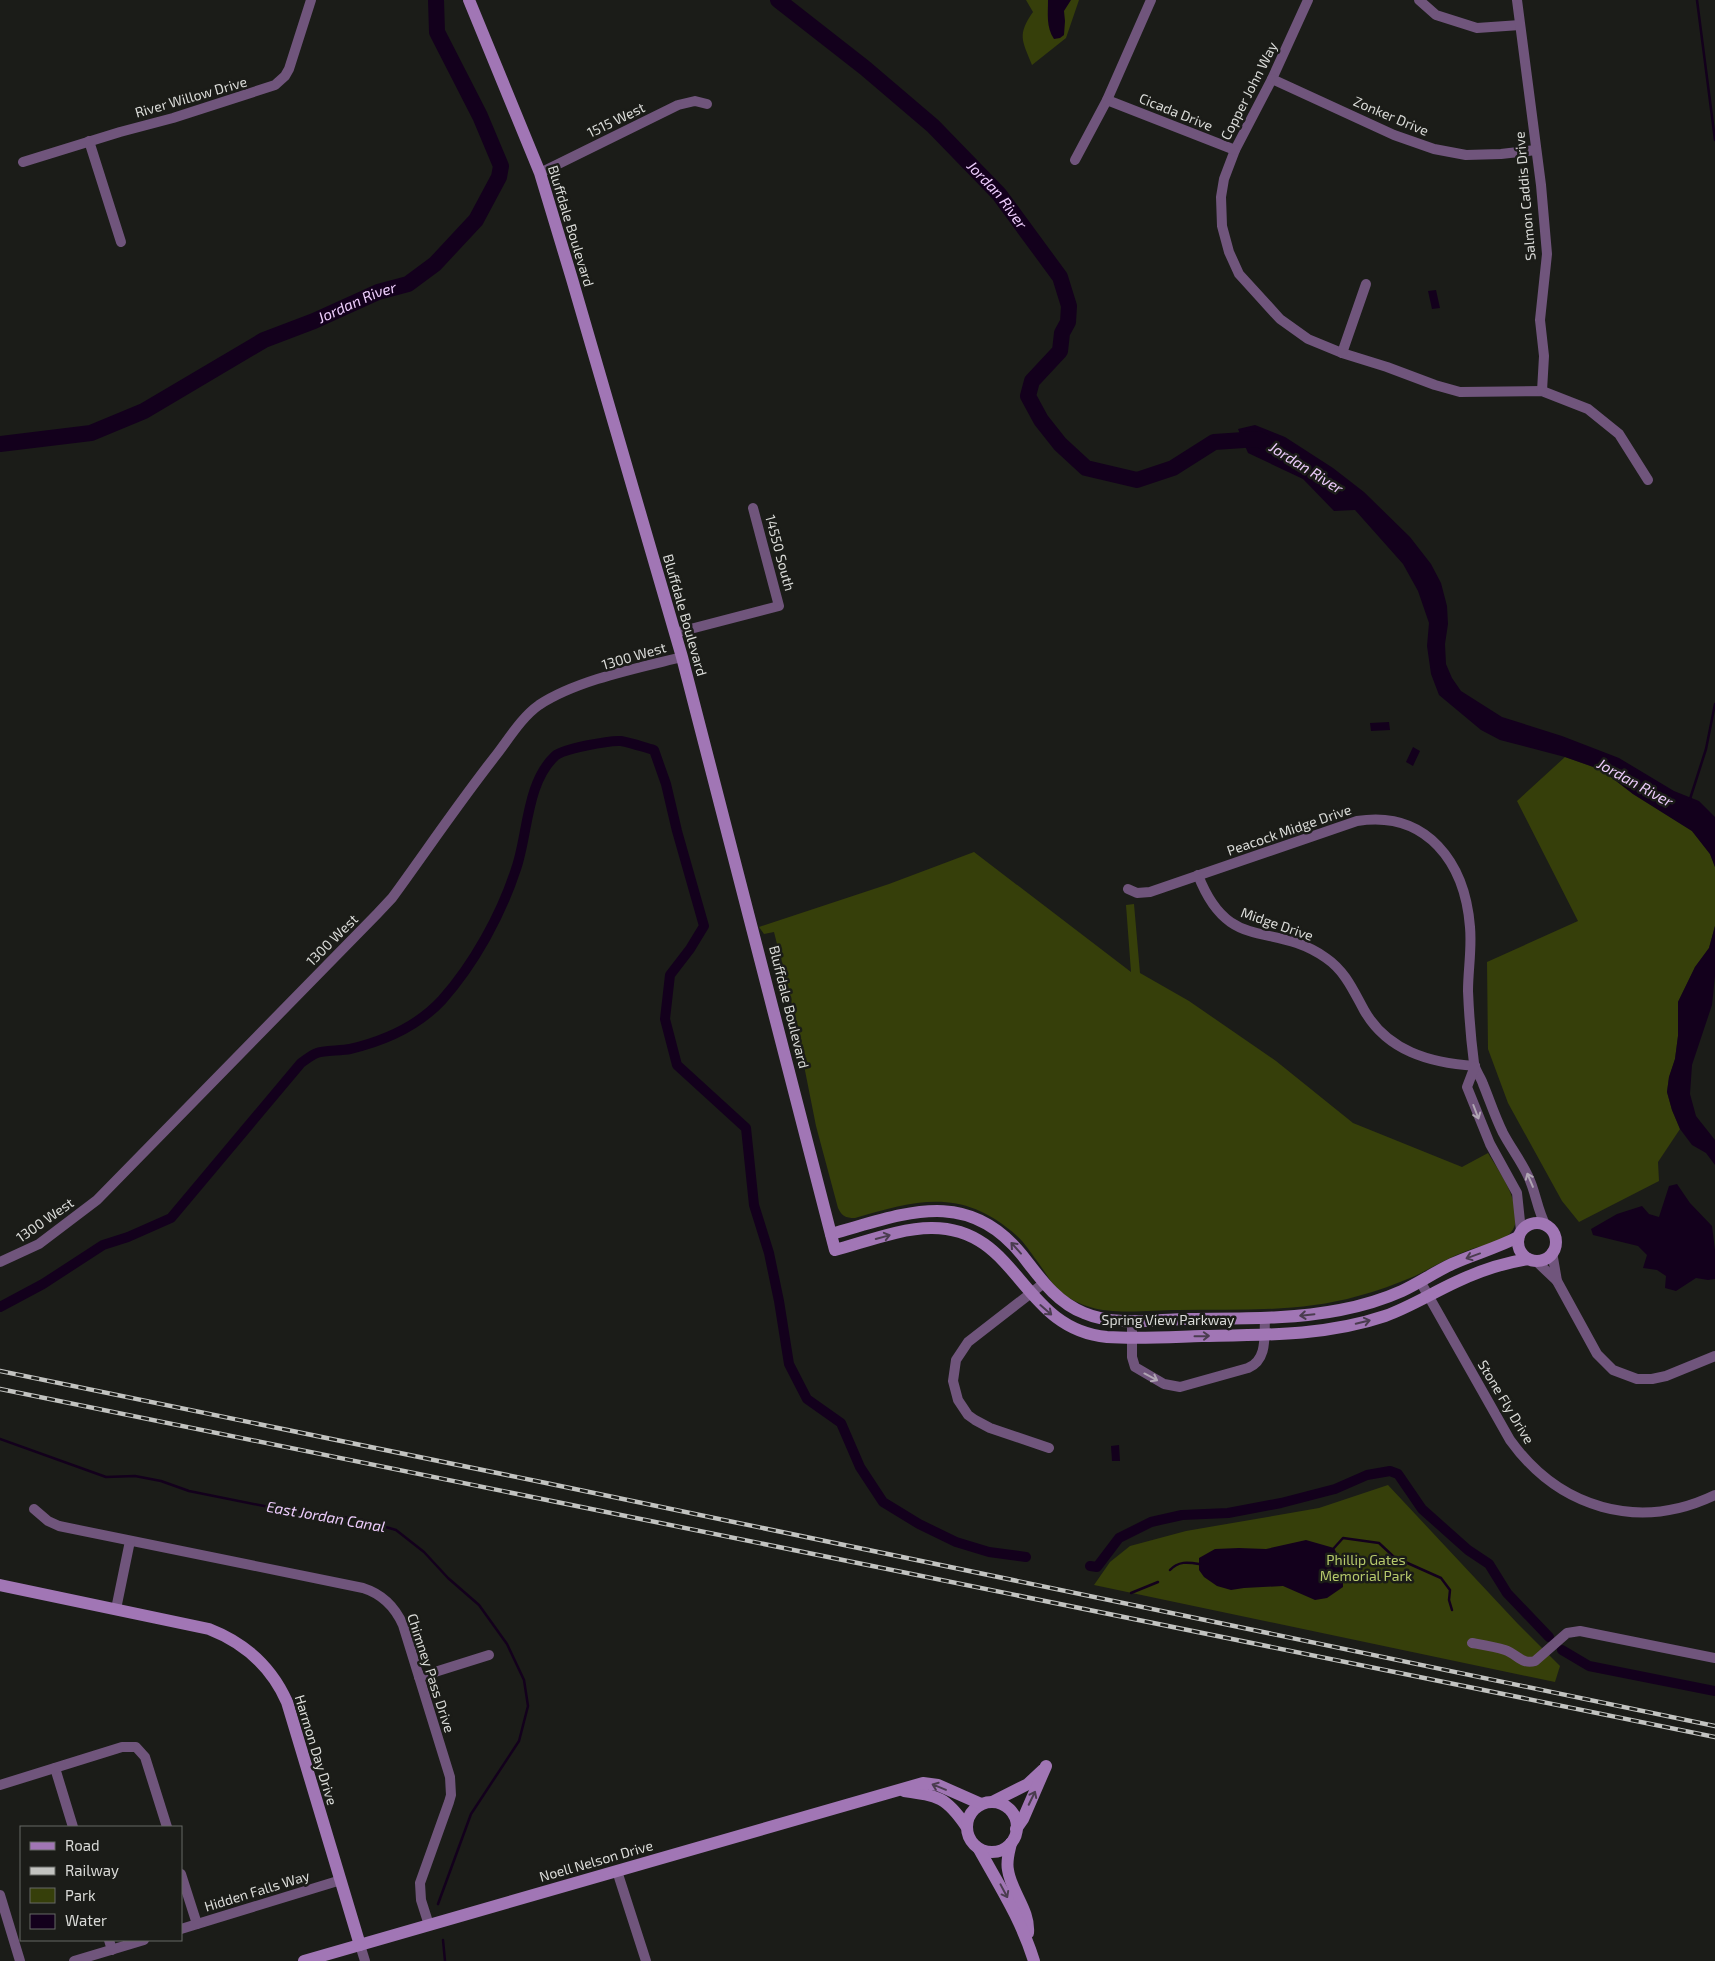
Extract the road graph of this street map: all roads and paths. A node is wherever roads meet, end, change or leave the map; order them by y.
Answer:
1 (311, 0) edge
2 (1151, 0) edge
3 (1308, 0) edge
4 (1419, 0) edge
5 (1517, 0) edge
6 (470, 2) edge
7 (1520, 25) junction
8 (1272, 79) junction
9 (1107, 100) junction
10 (707, 104) dead end
11 (89, 141) junction
12 (1235, 150) junction
13 (1536, 150) junction
14 (1075, 160) dead end
15 (23, 162) dead end
16 (540, 173) junction
17 (121, 242) dead end
18 (1366, 284) dead end
19 (1342, 353) junction
20 (1542, 390) junction
21 (1648, 480) dead end
22 (753, 508) dead end
23 (675, 632) junction
24 (682, 657) junction
25 (1198, 875) junction
26 (1128, 889) dead end
27 (1474, 1066) junction
28 (1546, 1226) junction
29 (831, 1234) junction
30 (1520, 1234) junction
31 (836, 1250) joint
32 (1552, 1252) junction
33 (1532, 1260) junction
34 (0, 1262) edge
35 (1420, 1281) junction
36 (1557, 1281) junction
37 (1044, 1283) junction
38 (1031, 1293) junction
39 (1428, 1296) junction
40 (1265, 1317) junction
41 (1132, 1320) junction
42 (1264, 1335) junction
43 (1132, 1337) junction
44 (1715, 1356) edge
45 (1050, 1448) dead end
46 (1715, 1495) edge
47 (34, 1510) dead end
48 (130, 1541) junction
49 (0, 1585) edge
50 (116, 1609) junction
51 (1472, 1643) dead end
52 (489, 1655) dead end
53 (1715, 1658) edge
54 (419, 1677) junction
55 (55, 1768) junction
56 (0, 1785) edge
57 (896, 1790) junction
58 (994, 1801) junction
59 (981, 1804) junction
60 (74, 1826) edge
61 (167, 1826) edge
62 (966, 1826) junction
63 (1016, 1828) junction
64 (1011, 1843) junction
65 (979, 1849) junction
66 (617, 1871) junction
67 (182, 1877) edge
68 (341, 1880) junction
69 (0, 1895) edge
70 (197, 1924) junction
71 (429, 1925) junction
72 (182, 1928) edge
73 (1028, 1940) junction
74 (137, 1941) edge
75 (110, 1945) edge
76 (360, 1945) junction
77 (20, 1961) edge
78 (74, 1961) edge
79 (304, 1961) edge
80 (365, 1961) edge
81 (646, 1961) edge
82 (1034, 1961) edge

1 - 11 street, River Willow Drive
2 - 9 street
3 - 8 street, Copper John Way
4 - 7 street
5 - 7 street, Salmon Caddis Drive
6 - 16 street, Bluffdale Boulevard
7 - 13 street, Salmon Caddis Drive
8 - 12 street, Copper John Way
8 - 13 street, Zonker Drive
9 - 12 street, Cicada Drive
9 - 14 street
10 - 16 street, 1515 West
11 - 15 street, River Willow Drive
11 - 17 street
12 - 19 street, Copper John Way
13 - 20 street, Salmon Caddis Drive
16 - 23 street, Bluffdale Boulevard
18 - 19 street
19 - 20 street, Copper John Way
20 - 21 street
22 - 23 street, 14550 South
23 - 24 street, Bluffdale Boulevard
24 - 29 street, Bluffdale Boulevard
24 - 34 street, 1300 West
25 - 26 street, Peacock Midge Drive
25 - 27 street, Midge Drive
25 - 27 street, Peacock Midge Drive
28 -> 27 street, Peacock Midge Drive
27 -> 30 street, Peacock Midge Drive
28 - 30 street
28 - 32 street
29 - 31 street, Bluffdale Boulevard
37 -> 29 street, Spring View Parkway
30 - 33 street
30 -> 35 street, Spring View Parkway
31 -> 38 street, Spring View Parkway
32 - 33 street
32 - 36 street
33 - 36 street
33 - 39 street, Spring View Parkway
35 - 39 street, Stone Fly Drive
35 -> 40 street, Spring View Parkway
36 - 44 street
37 - 38 street
37 - 41 street, Spring View Parkway
38 -> 43 street, Spring View Parkway
38 - 45 street
42 -> 39 street, Spring View Parkway
39 - 46 street, Stone Fly Drive
40 - 41 street, Spring View Parkway
40 - 42 street
41 - 43 street
43 -> 42 street, Spring View Parkway
43 -> 42 street
47 - 48 street, Chimney Pass Drive
48 - 50 street
48 - 54 street, Chimney Pass Drive
49 - 50 street, Harmon Day Drive
50 - 68 street, Harmon Day Drive
51 - 53 street
52 - 54 street
54 - 71 street, Chimney Pass Drive
55 - 56 street
55 - 60 street
55 - 61 street
59 -> 57 street, Noell Nelson Drive
57 - 62 street, Noell Nelson Drive
57 - 66 street, Noell Nelson Drive
58 - 59 street
58 - 63 street
63 -> 58 street
59 - 62 street
62 - 65 street
63 - 64 street
64 - 65 street
64 - 73 street
65 -> 73 street
66 - 71 street, Noell Nelson Drive
66 - 81 street
67 - 70 street
68 - 70 street, Hidden Falls Way
68 - 76 street, Harmon Day Drive
69 - 77 street
70 - 72 street, Hidden Falls Way
71 - 76 street, Noell Nelson Drive
73 - 82 street
74 - 75 street
75 - 78 street
76 - 79 street, Noell Nelson Drive
76 - 80 street

